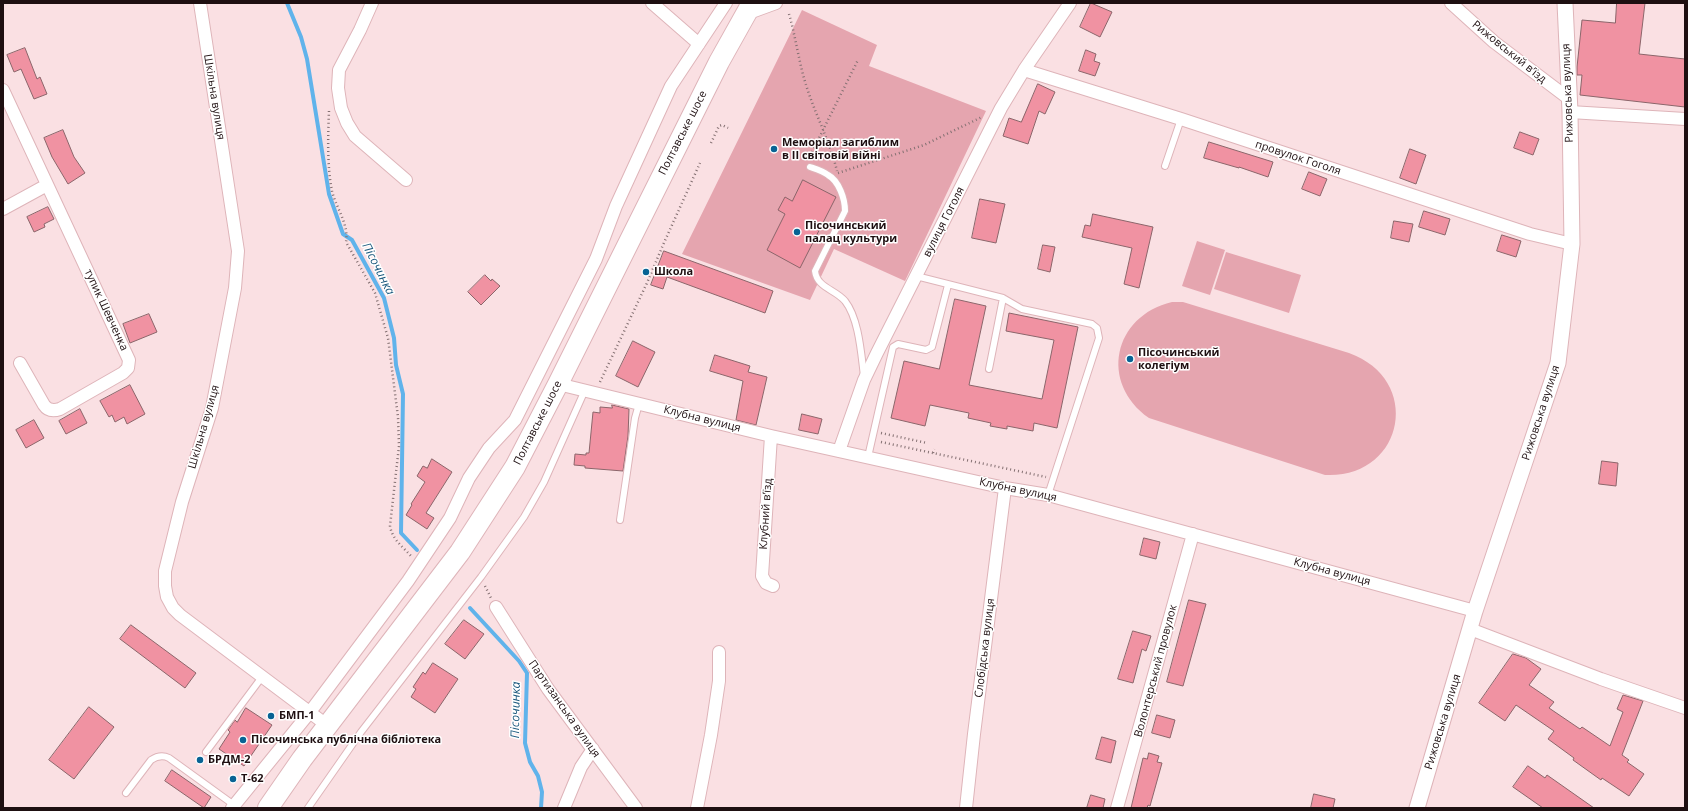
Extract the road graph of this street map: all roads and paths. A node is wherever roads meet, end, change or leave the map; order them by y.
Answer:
1 (200, 3) edge
2 (372, 3) edge
3 (652, 3) edge
4 (726, 3) edge
5 (776, 3) edge
6 (1070, 3) edge
7 (1451, 3) edge
8 (1565, 3) edge
9 (749, 8) edge
10 (789, 14) dead end
11 (699, 44) junction
12 (858, 60) dead end
13 (1024, 70) junction
14 (3, 90) edge
15 (329, 104) dead end
16 (1569, 105) junction
17 (1001, 108) junction
18 (1181, 119) junction
19 (1685, 119) edge
20 (728, 128) dead end
21 (823, 129) junction
22 (710, 143) dead end
23 (812, 152) dead end
24 (700, 163) dead end
25 (810, 166) dead end
26 (1165, 166) dead end
27 (838, 173) junction
28 (830, 175) junction
29 (406, 180) dead end
30 (47, 185) junction
31 (3, 209) edge
32 (1572, 244) junction
33 (916, 276) junction
34 (948, 285) junction
35 (1003, 298) junction
36 (20, 362) dead end
37 (989, 369) dead end
38 (864, 380) junction
39 (558, 384) junction
40 (590, 392) junction
41 (639, 404) junction
42 (874, 432) junction
43 (771, 436) junction
44 (872, 440) junction
45 (927, 443) dead end
46 (934, 449) dead end
47 (839, 451) junction
48 (934, 453) junction
49 (868, 457) junction
50 (1052, 479) junction
51 (1005, 488) junction
52 (1048, 495) junction
53 (620, 520) dead end
54 (1193, 534) junction
55 (419, 565) junction
56 (481, 577) junction
57 (773, 586) dead end
58 (496, 607) joint
59 (1475, 611) junction
60 (1470, 629) junction
61 (719, 652) dead end
62 (262, 677) junction
63 (1685, 708) edge
64 (310, 712) junction
65 (328, 726) junction
66 (593, 749) junction
67 (206, 752) dead end
68 (126, 793) dead end
69 (233, 807) edge
70 (268, 808) edge
71 (308, 808) edge
72 (564, 808) edge
73 (636, 808) edge
74 (697, 808) edge
75 (966, 808) edge
76 (1117, 808) edge
77 (1417, 808) edge

1 - 62 street, Шкільна вулиця
2 - 29 street
3 - 11 street
4 - 11 street
5 - 9 street
6 - 13 street, вулиця Гоголя
7 - 16 street, Рижовський в’їзд
8 - 16 street, Рижовська вулиця
9 - 39 highway, Полтавське шосе
10 - 21 path
11 - 55 street
12 - 21 path
13 - 17 street, вулиця Гоголя
13 - 18 street, провулок Гоголя
14 - 30 street
15 - 55 path
16 - 19 street
16 - 32 street, Рижовська вулиця
17 - 27 path
17 - 33 street, вулиця Гоголя
18 - 26 lane
18 - 32 street, провулок Гоголя
20 - 22 path
21 - 23 path
21 - 27 path
24 - 40 path
25 - 28 lane
27 - 28 path
28 - 38 lane
30 - 31 street
30 - 36 street, тупик Шевченка
32 - 59 street, Рижовська вулиця
33 - 34 lane
33 - 38 street, вулиця Гоголя
34 - 35 lane
34 - 42 lane
35 - 37 lane
35 - 50 lane
38 - 47 street, вулиця Гоголя
39 - 40 street, Клубна вулиця
39 - 65 highway, Полтавське шосе
40 - 41 street, Клубна вулиця
40 - 56 lane
41 - 43 street, Клубна вулиця
41 - 53 lane
42 - 44 lane
42 - 45 path
43 - 47 street, Клубна вулиця
43 - 57 street, Клубний в’їзд
44 - 48 path
44 - 49 lane
46 - 48 path
47 - 49 street, Клубна вулиця
48 - 50 path
49 - 51 street, Клубна вулиця
50 - 52 lane
51 - 52 street, Клубна вулиця
51 - 75 street, Слобідська вулиця
52 - 54 street, Клубна вулиця
54 - 59 street, Клубна вулиця
54 - 76 street, Волонтерський провулок
55 - 64 street
56 - 58 path
56 - 71 lane
58 - 66 street, Партизанська вулиця
59 - 60 street, Рижовська вулиця
60 - 63 street
60 - 77 street, Рижовська вулиця
61 - 74 street
62 - 64 street, Шкільна вулиця
62 - 67 lane
64 - 65 street, Шкільна вулиця
64 - 69 street
65 - 70 highway, Полтавське шосе
66 - 72 street
66 - 73 street, Партизанська вулиця
68 - 69 lane

